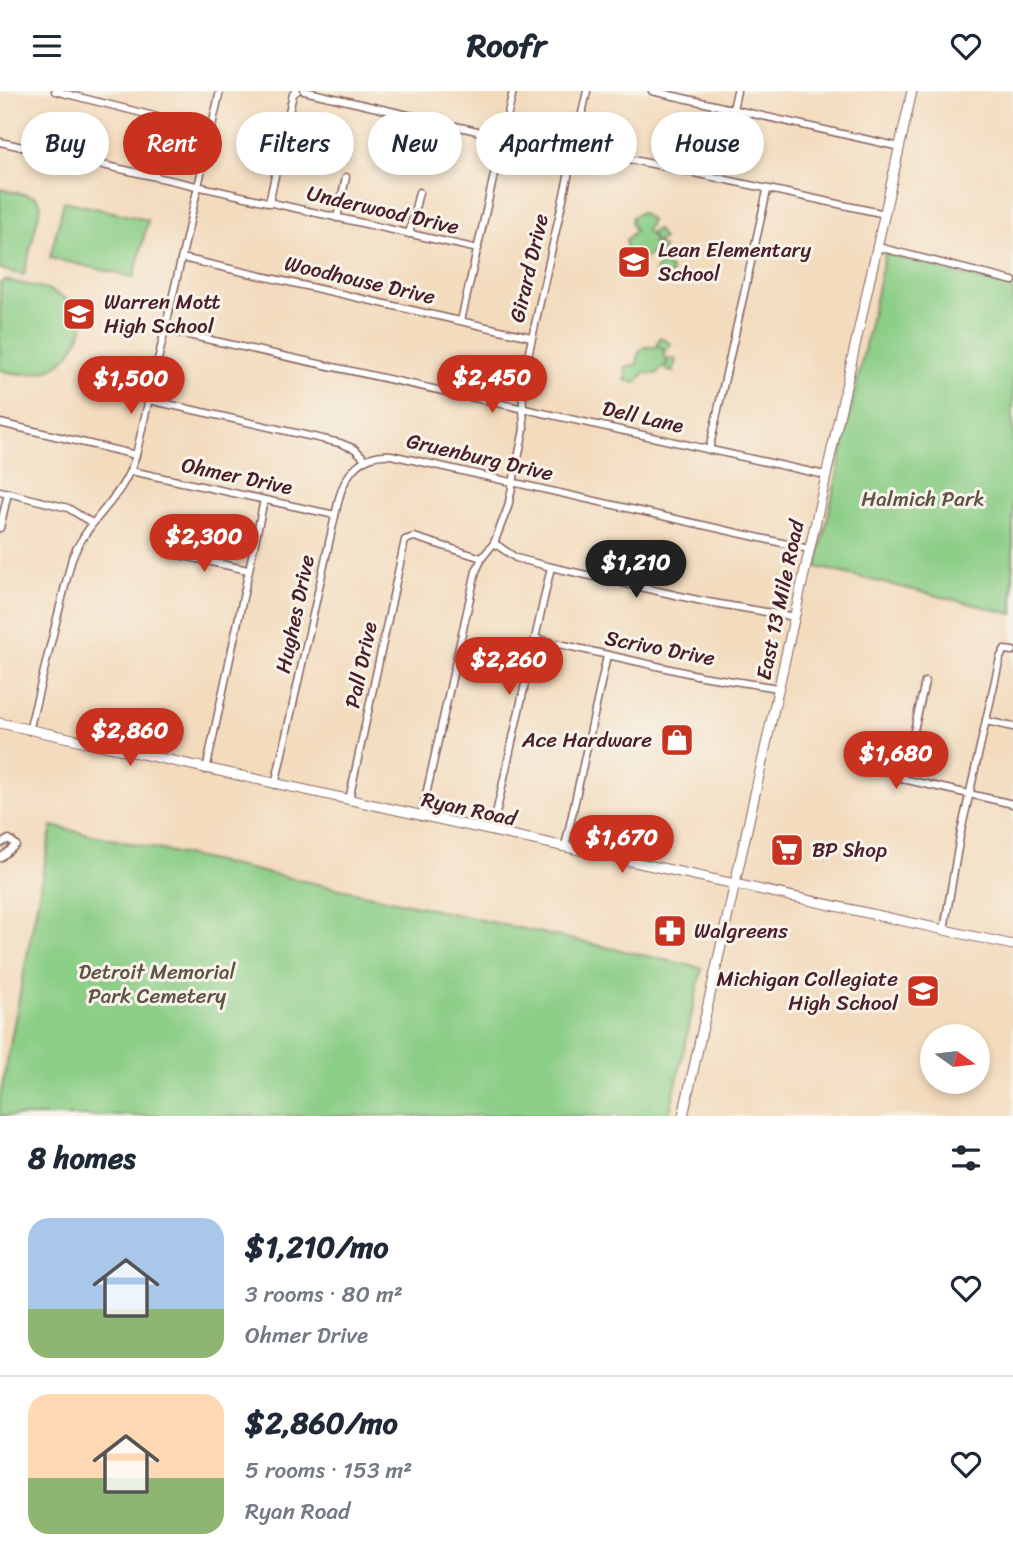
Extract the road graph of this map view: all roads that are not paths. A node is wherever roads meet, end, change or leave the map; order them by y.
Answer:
1 (55, 91) edge
2 (220, 91) edge
3 (297, 91) edge
4 (304, 91) edge
5 (513, 91) edge
6 (587, 91) edge
7 (652, 91) edge
8 (737, 91) edge
9 (912, 91) edge
10 (733, 109) junction
11 (508, 112) edge
12 (582, 112) edge
13 (476, 131) edge
14 (0, 142) edge
15 (900, 147) junction
16 (637, 162) edge
17 (495, 175) edge
18 (567, 175) edge
19 (154, 176) junction
20 (346, 177) dead end
21 (198, 186) junction
22 (767, 191) junction
23 (419, 192) dead end
24 (269, 203) junction
25 (885, 214) junction
26 (337, 218) junction
27 (409, 234) junction
28 (878, 247) junction
29 (478, 249) junction
30 (182, 258) junction
31 (1013, 281) edge
32 (461, 321) junction
33 (165, 330) junction
34 (531, 337) junction
35 (149, 400) junction
36 (523, 408) junction
37 (0, 423) edge
38 (709, 450) junction
39 (136, 455) junction
40 (365, 459) junction
41 (131, 471) junction
42 (825, 475) junction
43 (514, 482) junction
44 (0, 491) edge
45 (8, 493) junction
46 (264, 500) junction
47 (335, 515) junction
48 (92, 523) junction
49 (0, 528) edge
50 (494, 543) junction
51 (809, 549) junction
52 (166, 552) dead end
53 (482, 558) junction
54 (551, 567) junction
55 (248, 570) junction
56 (795, 617) junction
57 (537, 639) junction
58 (1013, 651) edge
59 (607, 656) junction
60 (925, 682) dead end
61 (778, 688) junction
62 (986, 721) junction
63 (0, 723) edge
64 (1013, 727) edge
65 (29, 731) junction
66 (206, 770) junction
67 (275, 785) junction
68 (970, 794) junction
69 (349, 800) junction
70 (1013, 804) edge
71 (421, 817) junction
72 (492, 832) junction
73 (0, 844) edge
74 (565, 847) junction
75 (0, 858) edge
76 (735, 885) junction
77 (944, 930) junction
78 (1013, 945) edge
79 (683, 1116) edge

1 - 19 street
2 - 21 street
3 - 24 street
4 - 13 street
5 - 11 street
6 - 12 street, Girard Drive
7 - 10 street
8 - 10 street
9 - 15 main road, East 13 Mile Road
10 - 15 street
14 - 19 street, Underwood Drive
15 - 25 main road, East 13 Mile Road
16 - 22 street
17 - 29 street
18 - 34 street, Girard Drive
19 - 21 street, Underwood Drive
20 - 26 street
21 - 24 street, Underwood Drive
21 - 30 street
22 - 25 street
22 - 38 street
23 - 27 street
24 - 26 street, Underwood Drive
25 - 28 main road, East 13 Mile Road
26 - 27 street, Underwood Drive
27 - 29 street, Underwood Drive
28 - 31 street
28 - 42 main road, East 13 Mile Road
29 - 32 street
30 - 32 street, Woodhouse Drive
30 - 33 street
32 - 34 street, Woodhouse Drive
33 - 35 street
33 - 36 street, Dell Lane
34 - 36 street, Girard Drive
35 - 39 street
35 - 40 street
36 - 38 street, Dell Lane
36 - 43 street, Girard Drive
37 - 39 street
38 - 42 street, Dell Lane
39 - 41 street
40 - 43 street, Gruenburg Drive
40 - 47 street, Hughes Drive
41 - 46 street, Ohmer Drive
41 - 48 street
42 - 51 main road, East 13 Mile Road
43 - 50 street, Girard Drive
43 - 51 street, Gruenburg Drive
44 - 45 street
45 - 48 street
45 - 49 street
46 - 47 street, Ohmer Drive
46 - 55 street
47 - 67 street, Hughes Drive
48 - 65 street
50 - 53 street, Girard Drive
50 - 54 street
51 - 56 main road, East 13 Mile Road
52 - 55 street
53 - 69 street, Pall Drive
53 - 71 street, Girard Drive
54 - 56 street
54 - 57 street
55 - 66 street
56 - 61 main road, East 13 Mile Road
57 - 59 street, Scrivo Drive
57 - 72 street
58 - 62 street
59 - 61 street, Scrivo Drive
59 - 74 street
60 - 68 street
61 - 76 main road, East 13 Mile Road
62 - 64 street
62 - 68 street
63 - 65 main road, Ryan Road
65 - 66 main road, Ryan Road
66 - 67 main road, Ryan Road
67 - 69 main road, Ryan Road
68 - 70 street
68 - 77 street
69 - 71 main road, Ryan Road
71 - 72 main road, Ryan Road
72 - 74 main road, Ryan Road
73 - 75 street
74 - 76 main road, Ryan Road
76 - 77 main road, Ryan Road
76 - 79 main road, East 13 Mile Road
77 - 78 main road, Ryan Road

